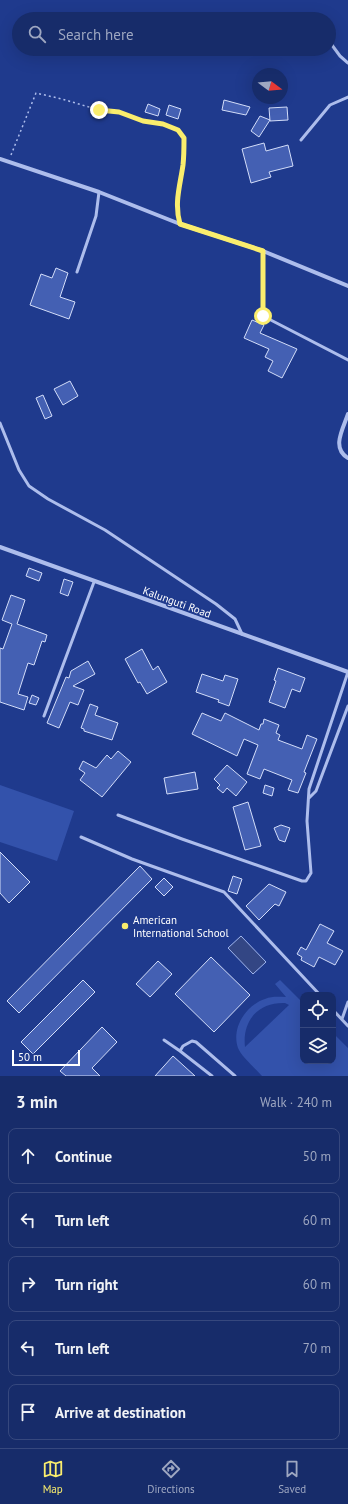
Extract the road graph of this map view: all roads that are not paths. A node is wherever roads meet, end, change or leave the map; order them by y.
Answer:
1 (336, 51) edge
2 (348, 63) edge
3 (348, 97) edge
4 (301, 140) dead end
5 (0, 159) edge
6 (99, 192) junction
7 (263, 251) junction
8 (77, 272) dead end
9 (348, 286) edge
10 (348, 360) edge
11 (348, 414) edge
12 (0, 423) edge
13 (348, 458) edge
14 (0, 547) edge
15 (94, 582) junction
16 (243, 635) junction
17 (348, 672) edge
18 (348, 706) edge
19 (44, 716) dead end
20 (309, 798) junction
21 (118, 815) dead end
22 (81, 837) dead end
23 (317, 992) edge
24 (348, 1002) edge
25 (336, 1013) edge
26 (342, 1019) junction
27 (348, 1026) edge
28 (164, 1040) dead end
29 (180, 1051) junction
30 (208, 1073) junction
31 (205, 1076) edge
32 (212, 1076) edge
33 (235, 1076) edge

1 - 2 lane
3 - 4 lane
5 - 6 street
6 - 7 street
6 - 8 lane
7 - 9 street
7 - 10 lane
11 - 13 street
12 - 16 lane
14 - 15 street, Kalunguti Road
15 - 16 street, Kalunguti Road
15 - 19 lane
16 - 17 street, Kalunguti Road
17 - 20 lane
18 - 20 lane
20 - 21 lane
22 - 23 lane
24 - 26 lane
25 - 26 lane
26 - 27 lane
28 - 29 lane
29 - 30 lane
29 - 33 lane
30 - 31 lane
30 - 32 lane

